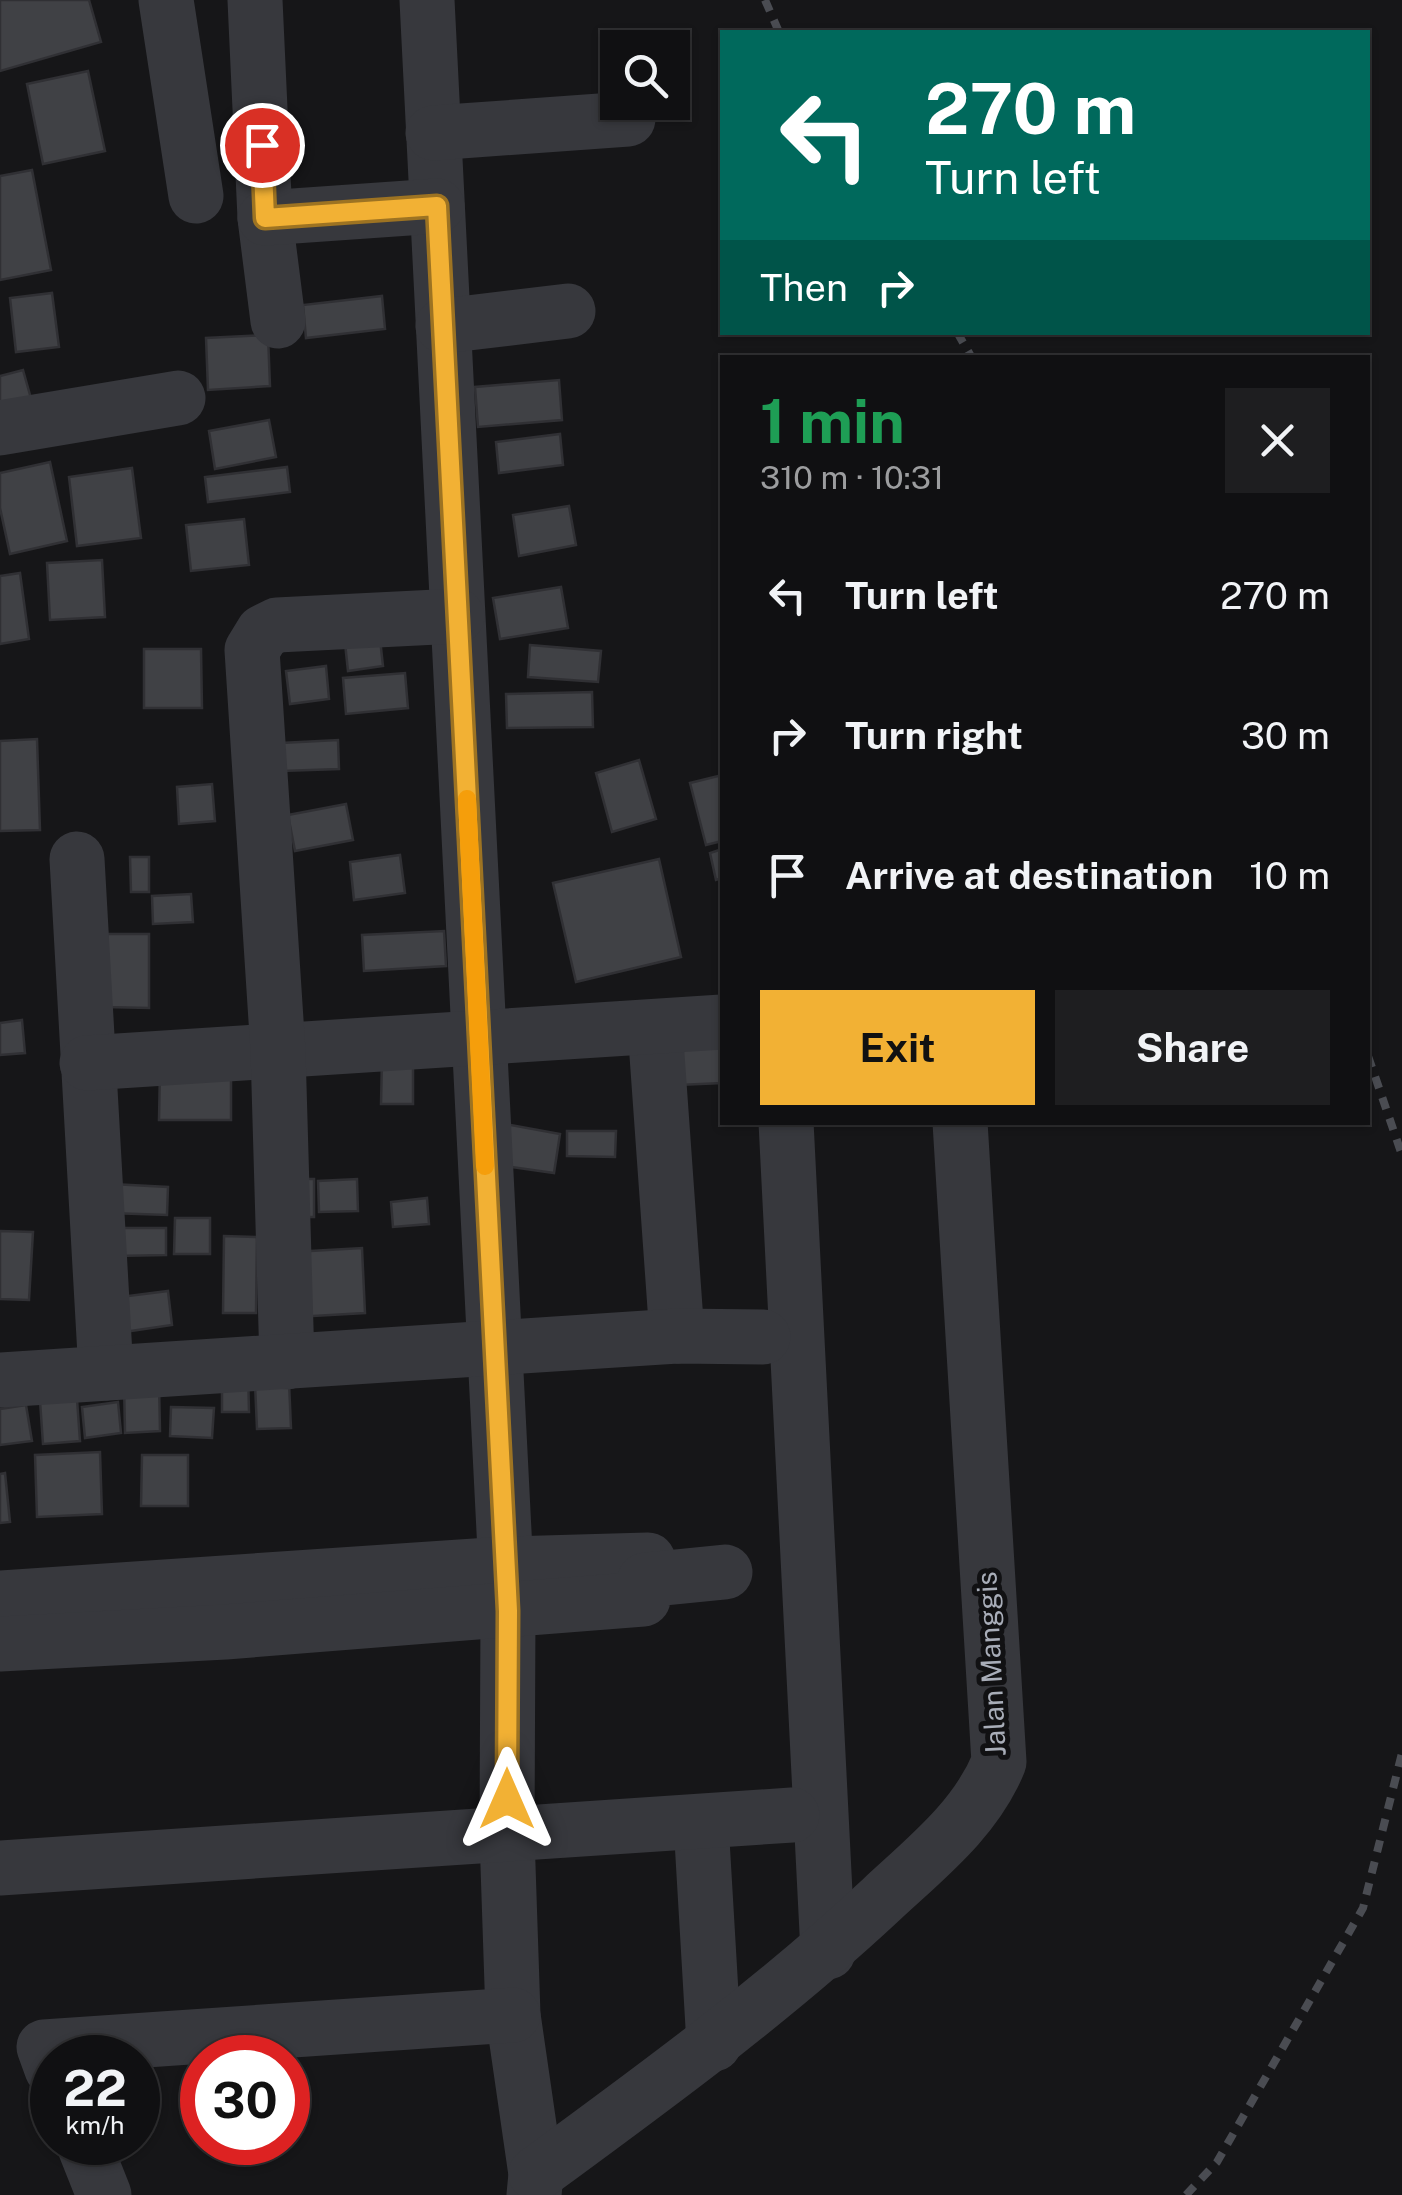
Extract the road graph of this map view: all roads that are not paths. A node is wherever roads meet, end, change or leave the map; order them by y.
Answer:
1 (166, 0) edge
2 (255, 0) edge
3 (426, 0) edge
4 (628, 120) dead end
5 (433, 134) junction
6 (196, 196) dead end
7 (437, 206) junction
8 (265, 218) junction
9 (568, 311) dead end
10 (278, 320) dead end
11 (443, 326) junction
12 (178, 398) dead end
13 (0, 428) edge
14 (457, 616) junction
15 (78, 859) dead end
16 (720, 1022) edge
17 (655, 1027) junction
18 (479, 1038) junction
19 (278, 1051) junction
20 (87, 1063) junction
21 (786, 1125) edge
22 (960, 1125) edge
23 (676, 1336) junction
24 (763, 1336) dead end
25 (495, 1348) junction
26 (287, 1362) junction
27 (106, 1373) junction
28 (0, 1380) edge
29 (725, 1572) dead end
30 (506, 1588) junction
31 (0, 1598) edge
32 (223, 1607) junction
33 (0, 1644) edge
34 (792, 1814) dead end
35 (701, 1823) junction
36 (507, 1836) junction
37 (0, 1868) edge
38 (828, 1952) junction
39 (513, 2014) junction
40 (160, 2039) edge
41 (714, 2044) junction
42 (92, 2165) edge
43 (536, 2184) edge
44 (104, 2195) edge

1 - 6 street
2 - 8 street
3 - 5 street
4 - 5 street
5 - 7 street
7 - 8 street
7 - 11 street
8 - 10 street
9 - 11 street
11 - 14 street
12 - 13 street
14 - 18 street
14 - 19 street
15 - 20 street
16 - 17 street
17 - 18 street
17 - 23 street
18 - 19 street
18 - 25 street
19 - 20 street
19 - 26 street
20 - 27 street
21 - 38 street
22 - 38 street, Jalan Manggis
23 - 24 street
23 - 25 street
25 - 26 street
25 - 30 street
26 - 27 street
27 - 28 street
29 - 30 street
30 - 32 street
30 - 36 street
31 - 32 street
32 - 33 street
34 - 35 street
35 - 36 street
35 - 41 street
36 - 37 street
36 - 39 street
38 - 41 street, Jalan Manggis
39 - 40 street
39 - 43 street
41 - 43 street, Jalan Manggis
42 - 44 street

